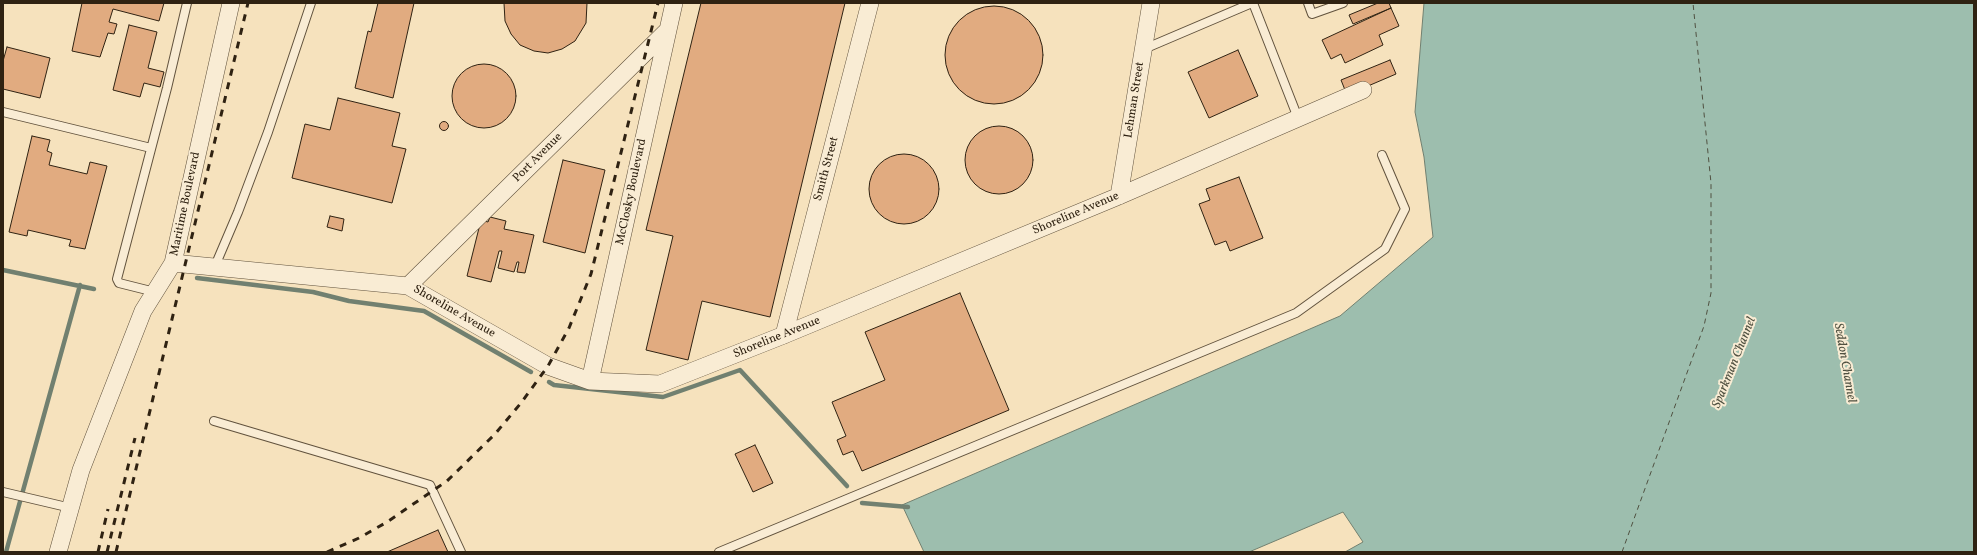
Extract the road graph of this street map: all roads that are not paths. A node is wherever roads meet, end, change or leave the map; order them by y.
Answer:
1 (187, 3) edge
2 (230, 3) edge
3 (311, 3) edge
4 (674, 3) edge
5 (870, 3) edge
6 (1151, 3) edge
7 (1253, 3) edge
8 (1308, 3) edge
9 (1343, 3) edge
10 (668, 30) junction
11 (1143, 50) junction
12 (1364, 90) dead end
13 (3, 112) edge
14 (1298, 118) junction
15 (151, 148) junction
16 (1382, 155) dead end
17 (1119, 196) junction
18 (173, 263) junction
19 (215, 266) junction
20 (408, 286) junction
21 (155, 292) junction
22 (784, 335) junction
23 (590, 381) junction
24 (214, 421) dead end
25 (3, 492) edge
26 (71, 508) junction
27 (58, 552) edge
28 (461, 552) edge
29 (719, 552) edge

1 - 15 lane
2 - 18 street, Maritime Boulevard
3 - 19 lane
4 - 10 street, McClosky Boulevard
5 - 22 street, Smith Street
6 - 11 street, Lehman Street
7 - 11 lane
7 - 14 lane
8 - 9 lane
10 - 20 street, Port Avenue
10 - 23 street, McClosky Boulevard
11 - 17 street, Lehman Street
12 - 14 street, Shoreline Avenue
13 - 15 lane
14 - 17 street, Shoreline Avenue
15 - 21 lane
16 - 29 lane
17 - 22 street, Shoreline Avenue
18 - 19 street, Shoreline Avenue
18 - 21 street, Maritime Boulevard
19 - 20 street, Shoreline Avenue
20 - 23 street, Shoreline Avenue
21 - 26 street, Maritime Boulevard
22 - 23 street, Shoreline Avenue
24 - 28 lane
25 - 26 lane
26 - 27 street, Maritime Boulevard

